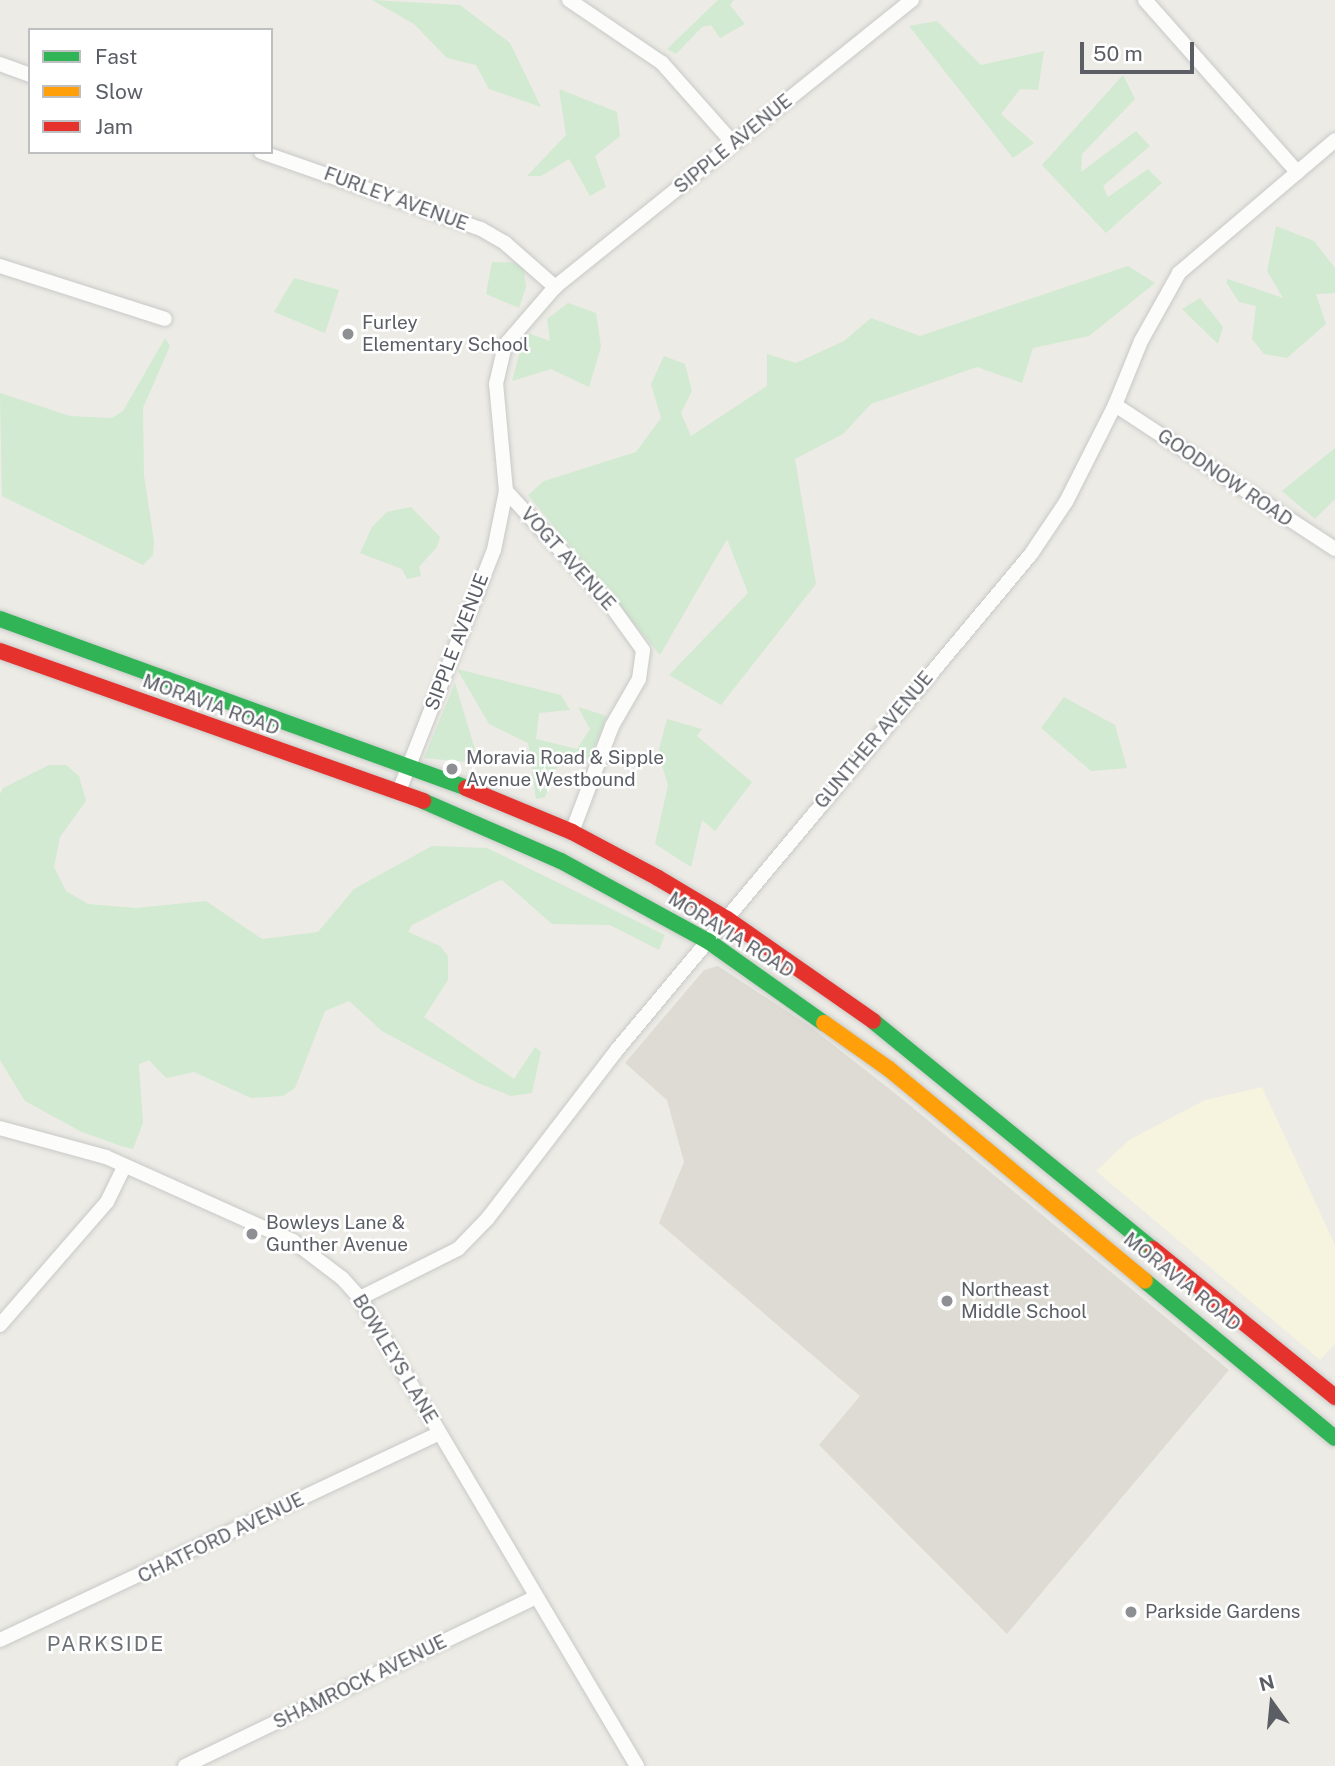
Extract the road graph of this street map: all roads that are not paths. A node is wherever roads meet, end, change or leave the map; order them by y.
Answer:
1 (569, 0) edge
2 (912, 0) edge
3 (1145, 0) edge
4 (0, 64) edge
5 (28, 74) edge
6 (1335, 140) edge
7 (733, 143) junction
8 (267, 154) edge
9 (1297, 173) junction
10 (0, 266) edge
11 (555, 288) junction
12 (165, 318) dead end
13 (1115, 405) junction
14 (506, 491) junction
15 (1335, 550) edge
16 (5, 619) edge
17 (0, 650) edge
18 (409, 764) junction
19 (399, 791) junction
20 (572, 832) junction
21 (727, 919) junction
22 (708, 941) junction
23 (0, 1128) edge
24 (124, 1167) junction
25 (360, 1298) junction
26 (0, 1325) edge
27 (1335, 1397) edge
28 (439, 1433) junction
29 (1335, 1438) edge
30 (534, 1598) junction
31 (0, 1640) edge
32 (630, 1764) edge
33 (185, 1766) edge

1 - 7 street
2 - 7 street, SIPPLE AVENUE
3 - 9 street
4 - 5 street
6 - 9 street, GUNTHER AVENUE
7 - 11 street, SIPPLE AVENUE
8 - 11 street, FURLEY AVENUE
9 - 13 street, GUNTHER AVENUE
10 - 12 street
11 - 14 street, VOGT AVENUE
13 - 15 street, GOODNOW ROAD
13 - 21 street, GUNTHER AVENUE
14 - 18 street, SIPPLE AVENUE
14 - 20 street, VOGT AVENUE
16 - 18 main road, MORAVIA ROAD
17 - 19 main road, MORAVIA ROAD
18 - 19 street, SIPPLE AVENUE
18 - 20 main road, MORAVIA ROAD
19 - 22 main road, MORAVIA ROAD
20 - 21 main road, MORAVIA ROAD
21 - 22 street, GUNTHER AVENUE
21 - 27 main road, MORAVIA ROAD
22 - 25 street, GUNTHER AVENUE
22 - 29 main road, MORAVIA ROAD
23 - 24 street, BOWLEYS LANE
24 - 25 street, BOWLEYS LANE
24 - 26 street
25 - 28 street, BOWLEYS LANE
28 - 30 street, BOWLEYS LANE
28 - 31 street, CHATFORD AVENUE
30 - 32 street, BOWLEYS LANE
30 - 33 street, SHAMROCK AVENUE

